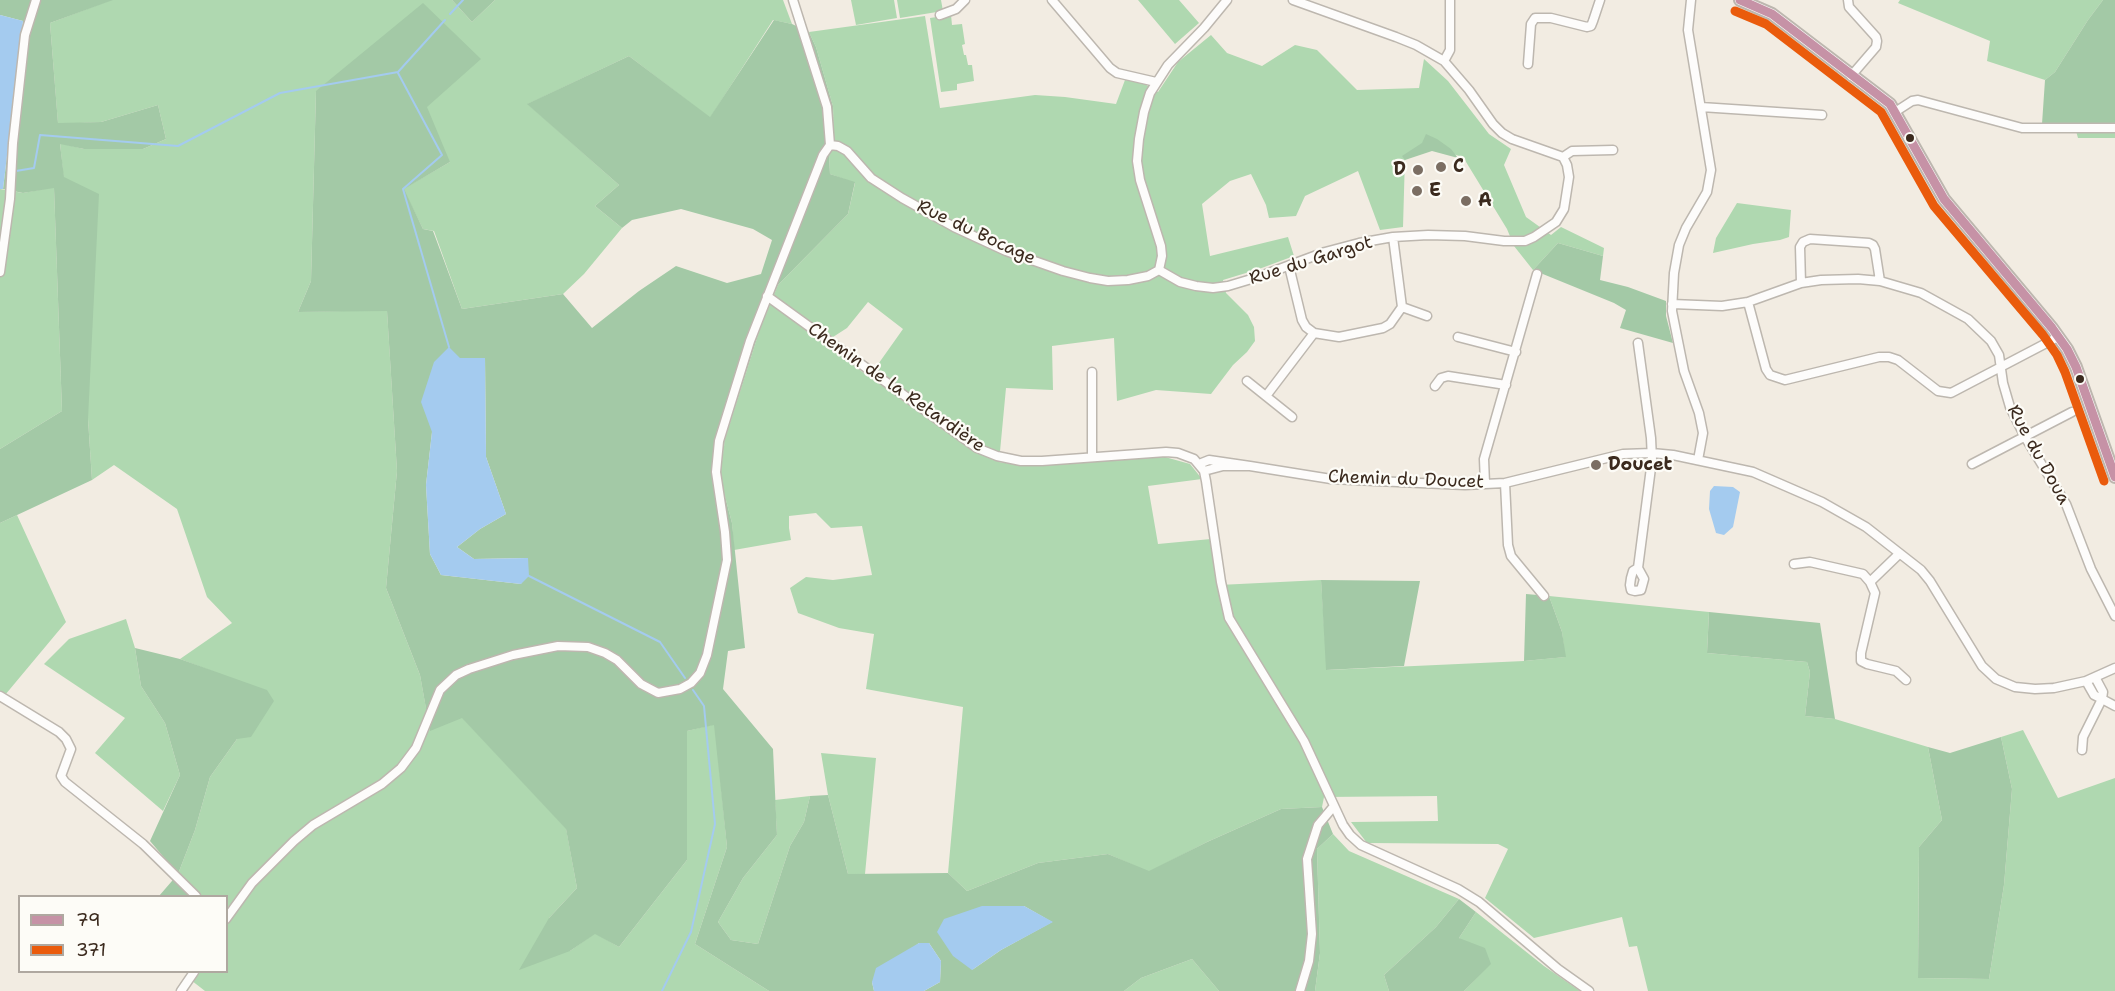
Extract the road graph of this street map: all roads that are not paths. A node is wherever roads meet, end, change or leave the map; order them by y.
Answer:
1 (36, 0) edge
2 (793, 0) edge
3 (965, 0) edge
4 (1052, 0) edge
5 (1227, 0) edge
6 (1293, 0) edge
7 (1450, 0) edge
8 (1600, 0) edge
9 (1691, 0) edge
10 (1740, 0) edge
11 (1848, 0) edge
12 (940, 15) dead end
13 (1443, 61) junction
14 (1528, 64) dead end
15 (1851, 76) junction
16 (1156, 82) junction
17 (1701, 107) junction
18 (1895, 112) junction
19 (1822, 115) dead end
20 (2115, 128) edge
21 (830, 145) junction
22 (1613, 150) dead end
23 (1563, 157) junction
24 (1393, 237) junction
25 (1289, 266) junction
26 (1159, 270) junction
27 (0, 272) edge
28 (1537, 274) dead end
29 (1880, 281) junction
30 (1801, 283) junction
31 (767, 296) junction
32 (1748, 302) junction
33 (1672, 304) junction
34 (1402, 307) junction
35 (1427, 316) dead end
36 (1314, 333) junction
37 (1458, 337) dead end
38 (2058, 337) junction
39 (1638, 343) dead end
40 (1516, 352) junction
41 (2001, 367) junction
42 (1092, 372) dead end
43 (1247, 381) dead end
44 (1506, 385) junction
45 (1435, 386) dead end
46 (1266, 396) junction
47 (2072, 412) dead end
48 (1292, 417) dead end
49 (2025, 437) junction
50 (1652, 453) junction
51 (1092, 457) junction
52 (1698, 460) junction
53 (1972, 464) dead end
54 (1201, 467) junction
55 (2115, 477) edge
56 (1505, 483) junction
57 (1485, 484) junction
58 (1899, 554) junction
59 (1794, 564) dead end
60 (1638, 568) dead end
61 (1870, 582) junction
62 (1545, 596) dead end
63 (2115, 616) edge
64 (2115, 668) edge
65 (2095, 677) junction
66 (1906, 680) dead end
67 (2086, 681) junction
68 (0, 696) edge
69 (2102, 699) junction
70 (2115, 706) edge
71 (2082, 750) dead end
72 (1334, 806) junction
73 (194, 895) edge
74 (228, 914) edge
75 (193, 973) edge
76 (181, 991) edge
77 (1300, 991) edge
78 (1589, 991) edge

1 - 27 street
2 - 21 street
3 - 12 street
4 - 16 street
5 - 16 street
6 - 13 street
7 - 13 street
8 - 14 street
9 - 17 street
10 - 15 main road
11 - 15 street
13 - 23 street
15 - 18 main road
16 - 26 street
17 - 19 street
17 - 33 street
18 - 20 street
18 - 38 main road
21 - 26 street, Rue du Bocage
21 - 31 street
22 - 23 street
23 - 24 street, Rue du Gargot
24 - 25 street, Rue du Gargot
24 - 34 street
25 - 26 street, Rue du Gargot
25 - 36 street
28 - 40 street
29 - 30 street, Rue du Doua
29 - 30 street
29 - 41 street, Rue du Doua
30 - 32 street, Rue du Doua
31 - 51 street, Chemin de la Retardière
31 - 74 street
32 - 33 street, Rue du Doua
32 - 41 street
33 - 52 street
34 - 35 street
34 - 36 street
36 - 46 street
37 - 40 street
38 - 41 street
38 - 55 main road
39 - 50 street
40 - 44 street
41 - 49 street, Rue du Doua
42 - 51 street
43 - 46 street
44 - 45 street
44 - 57 street
46 - 48 street
47 - 49 street
49 - 53 street
49 - 63 street, Rue du Doua
50 - 52 street, Chemin du Doucet
50 - 56 street, Chemin du Doucet
50 - 60 street
51 - 54 street, Chemin de la Retardière
52 - 58 street, Chemin du Doucet
54 - 57 street, Chemin du Doucet
54 - 72 street
56 - 57 street, Chemin du Doucet
56 - 62 street
58 - 61 street
58 - 67 street, Chemin du Doucet
59 - 61 street
61 - 66 street
64 - 65 street, Chemin du Doucet
65 - 67 street, Chemin du Doucet
65 - 69 street
67 - 69 street
68 - 73 street
69 - 70 street
69 - 71 street
72 - 77 street
72 - 78 street
75 - 76 street

